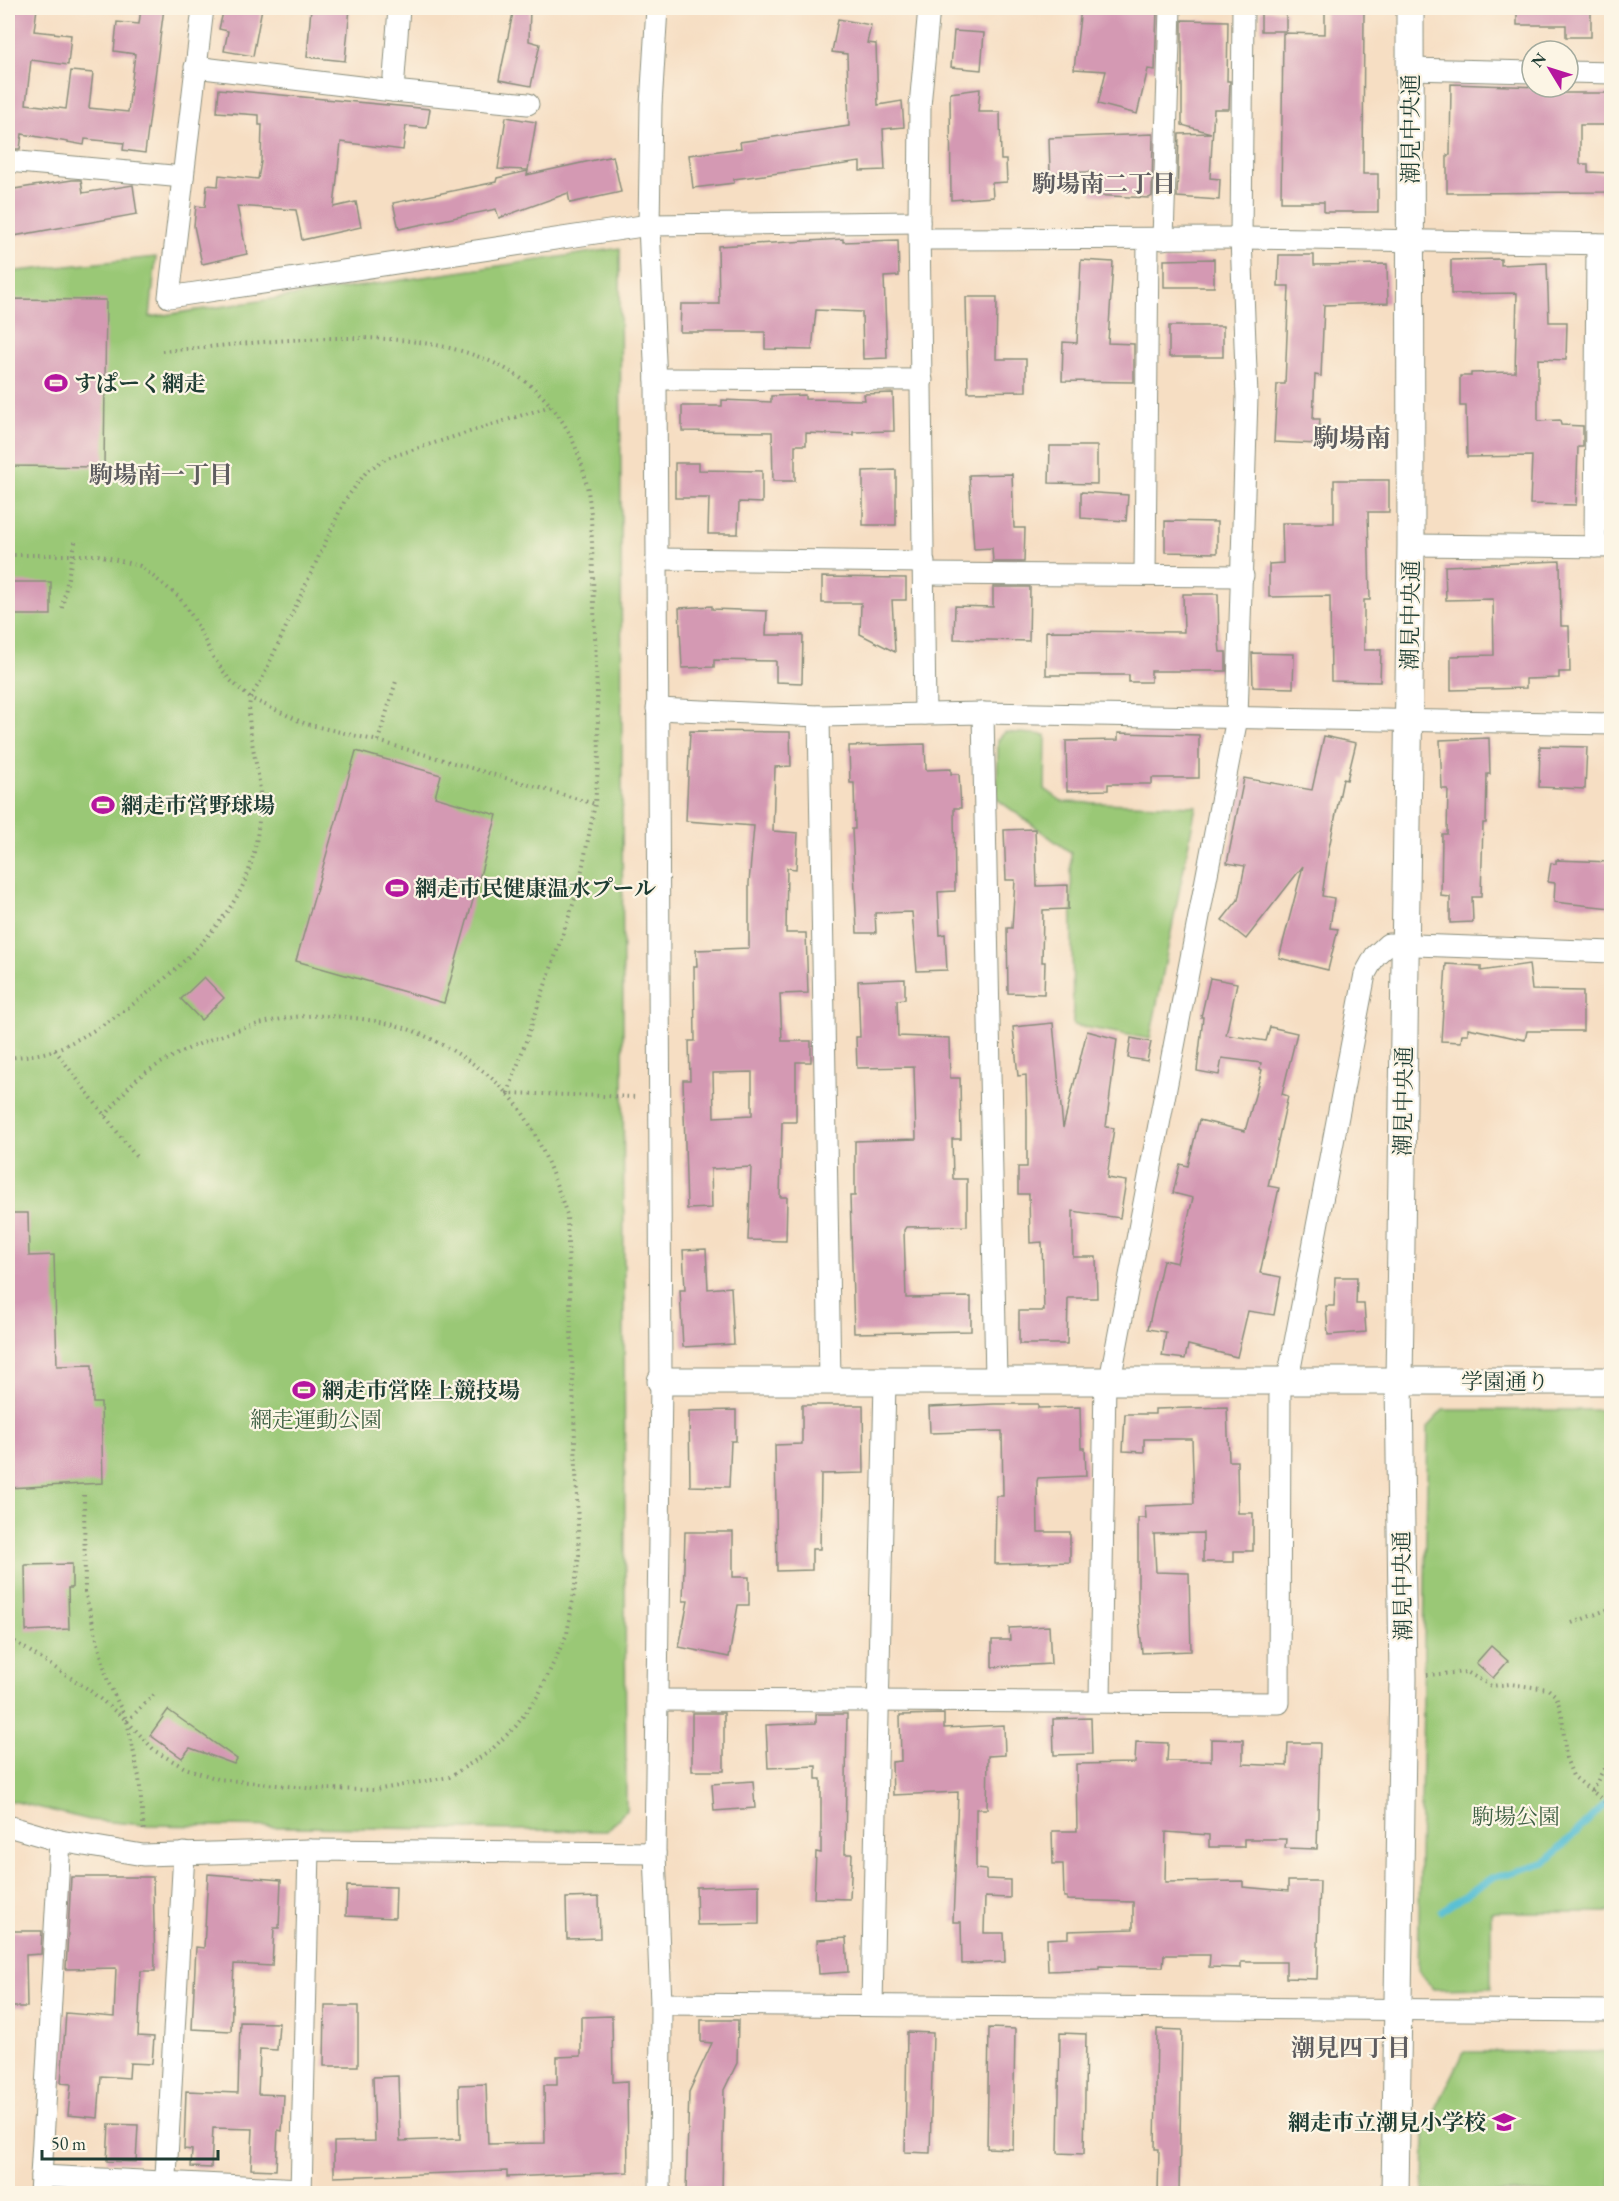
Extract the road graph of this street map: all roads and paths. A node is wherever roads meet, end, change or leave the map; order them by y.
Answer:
1 (203, 8) edge
2 (399, 8) edge
3 (657, 8) edge
4 (929, 8) edge
5 (1170, 8) edge
6 (1243, 8) edge
7 (1410, 8) edge
8 (195, 67) junction
9 (1410, 69) junction
10 (1520, 72) edge
11 (1580, 72) edge
12 (1611, 73) edge
13 (393, 91) junction
14 (528, 104) dead end
15 (8, 161) edge
16 (183, 177) junction
17 (649, 225) junction
18 (919, 231) junction
19 (1240, 238) junction
20 (1155, 239) junction
21 (1410, 242) junction
22 (1604, 244) edge
23 (162, 351) dead end
24 (656, 379) junction
25 (922, 380) junction
26 (552, 406) junction
27 (76, 538) dead end
28 (1411, 545) junction
29 (1603, 547) edge
30 (72, 554) junction
31 (8, 555) edge
32 (657, 559) junction
33 (924, 568) junction
34 (1144, 575) junction
35 (1243, 576) junction
36 (62, 608) dead end
37 (397, 678) dead end
38 (250, 698) junction
39 (657, 709) junction
40 (983, 713) junction
41 (925, 714) junction
42 (819, 716) junction
43 (1237, 718) junction
44 (1409, 721) junction
45 (1611, 724) edge
46 (378, 741) junction
47 (595, 804) junction
48 (1405, 945) junction
49 (1611, 952) edge
50 (55, 1050) junction
51 (8, 1058) edge
52 (508, 1093) junction
53 (659, 1098) junction
54 (105, 1116) junction
55 (137, 1158) dead end
56 (1284, 1379) junction
57 (830, 1380) junction
58 (885, 1380) junction
59 (996, 1380) junction
60 (1108, 1380) junction
61 (661, 1381) junction
62 (1399, 1381) junction
63 (1611, 1381) edge
64 (84, 1496) dead end
65 (8, 1604) edge
66 (1611, 1608) edge
67 (1572, 1623) dead end
68 (1402, 1678) junction
69 (156, 1693) dead end
70 (657, 1700) junction
71 (876, 1700) junction
72 (1100, 1701) junction
73 (127, 1722) junction
74 (1611, 1740) edge
75 (1592, 1791) junction
76 (1611, 1807) edge
77 (8, 1826) edge
78 (60, 1841) junction
79 (309, 1850) junction
80 (184, 1853) junction
81 (655, 1853) junction
82 (143, 1855) junction
83 (661, 2004) junction
84 (872, 2005) junction
85 (1398, 2010) junction
86 (1611, 2011) edge
87 (40, 2185) edge
88 (165, 2188) edge
89 (301, 2191) edge
90 (660, 2193) edge
91 (1395, 2193) edge

1 - 8 street
2 - 13 street
3 - 17 street
4 - 18 street
5 - 20 street
6 - 19 street
7 - 9 street, 潮見中央通
8 - 13 street
8 - 16 street
9 - 10 street
9 - 21 street, 潮見中央通
11 - 12 street
13 - 14 street
15 - 16 street
16 - 17 street
17 - 18 street
17 - 24 street
18 - 20 street
18 - 25 street
19 - 20 street
19 - 21 street
19 - 35 street
20 - 34 street
21 - 22 street
21 - 28 street, 潮見中央通
22 - 29 street
23 - 26 path
24 - 25 street
24 - 32 street
25 - 33 street
26 - 38 path
26 - 47 path
27 - 30 path
28 - 29 street
28 - 44 street, 潮見中央通
30 - 31 path
30 - 36 path
30 - 38 path
32 - 33 street
32 - 39 street
33 - 34 street
33 - 41 street
34 - 35 street
35 - 43 street
37 - 46 path
38 - 46 path
38 - 50 path
39 - 42 street
39 - 53 street
40 - 41 street
40 - 43 street
40 - 59 street
41 - 42 street
42 - 57 street
43 - 44 street
43 - 60 street
44 - 45 street
44 - 48 street, 潮見中央通
46 - 47 path
47 - 52 path
48 - 49 street
48 - 56 street
48 - 62 street, 潮見中央通
50 - 51 path
50 - 54 path
52 - 53 path
52 - 54 path
52 - 73 path
53 - 61 street
54 - 55 path
56 - 60 street, 学園通り
56 - 62 street, 学園通り
56 - 72 street
57 - 58 street, 学園通り
57 - 61 street, 学園通り
58 - 59 street, 学園通り
58 - 71 street
59 - 60 street, 学園通り
60 - 72 street
61 - 70 street
62 - 63 street, 学園通り
62 - 68 street, 潮見中央通
64 - 73 path
65 - 73 path
66 - 67 path
68 - 75 path
68 - 85 street, 潮見中央通
69 - 73 path
70 - 71 street
70 - 81 street
71 - 72 street
71 - 84 street
73 - 82 path
74 - 75 path
75 - 76 path
77 - 78 street
78 - 82 street
78 - 87 street
79 - 80 street
79 - 81 street
79 - 89 street
80 - 82 street
80 - 88 street
81 - 83 street
83 - 84 street
83 - 90 street
84 - 85 street
85 - 86 street
85 - 91 street, 潮見中央通
87 - 88 street
88 - 89 street

